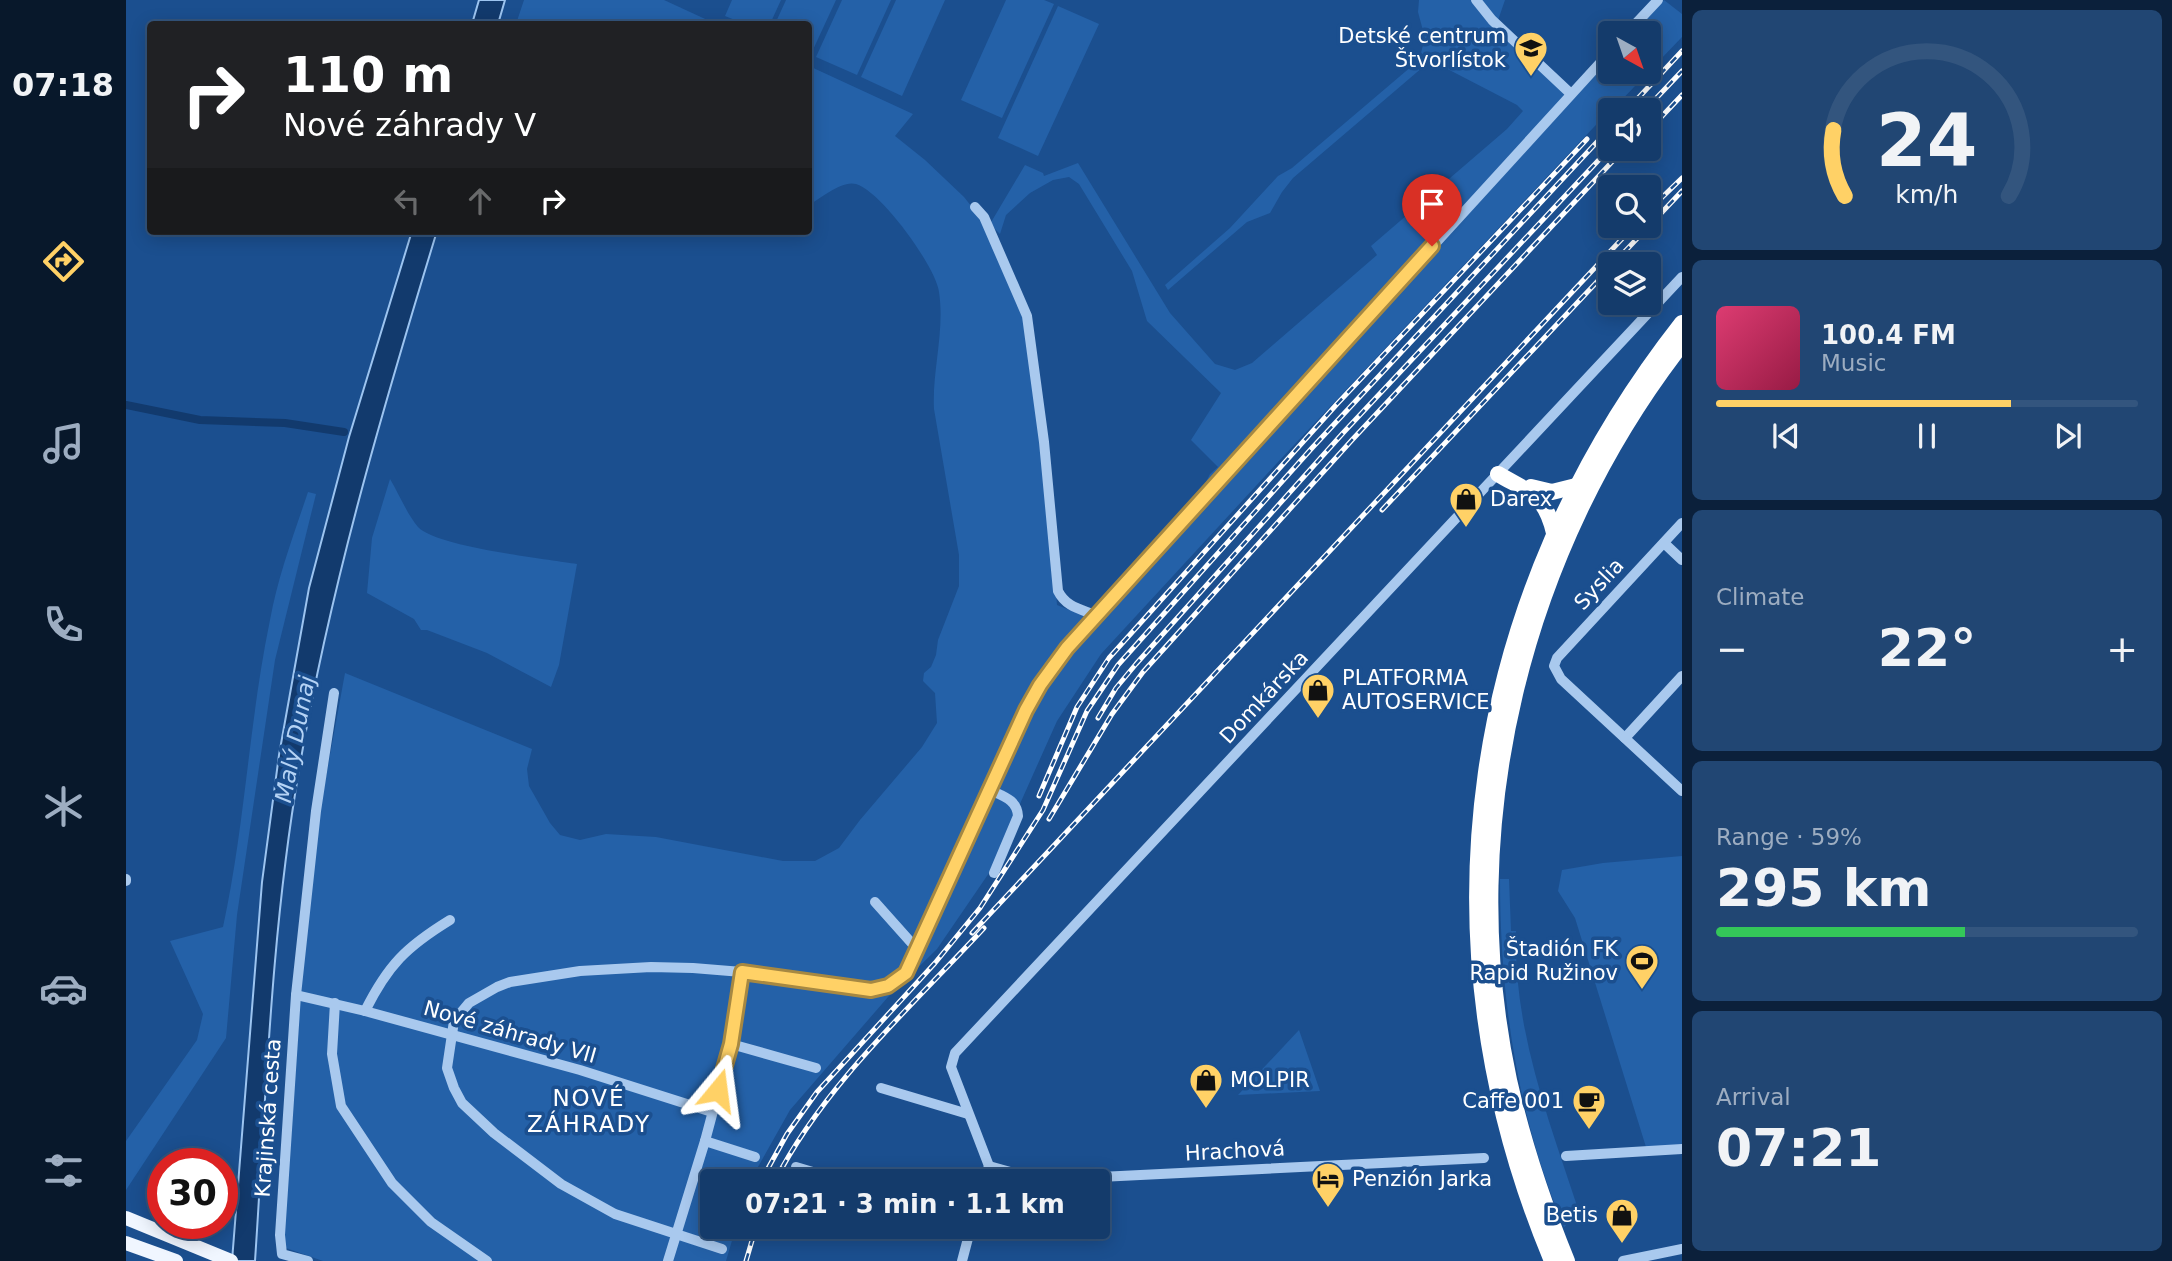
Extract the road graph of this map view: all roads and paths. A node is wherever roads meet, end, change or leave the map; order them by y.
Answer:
1 (1476, 0) edge
2 (1658, 0) edge
3 (1638, 21) edge
4 (1598, 65) edge
5 (1571, 94) junction
6 (975, 207) dead end
7 (1682, 277) edge
8 (1682, 323) edge
9 (1682, 344) edge
10 (1500, 472) junction
11 (1576, 486) junction
12 (1682, 523) edge
13 (1554, 533) junction
14 (1664, 543) junction
15 (1682, 560) edge
16 (1096, 615) junction
17 (1682, 676) edge
18 (334, 693) dead end
19 (1625, 738) junction
20 (1680, 786) edge
21 (988, 789) junction
22 (994, 873) dead end
23 (875, 902) dead end
24 (450, 920) dead end
25 (916, 948) junction
26 (742, 972) junction
27 (296, 995) junction
28 (335, 1003) junction
29 (365, 1011) junction
30 (450, 1035) junction
31 (731, 1044) junction
32 (816, 1068) dead end
33 (881, 1088) dead end
34 (712, 1112) junction
35 (968, 1114) junction
36 (705, 1141) junction
37 (1682, 1149) edge
38 (1566, 1156) dead end
39 (755, 1157) dead end
40 (1484, 1158) dead end
41 (989, 1166) junction
42 (796, 1167) dead end
43 (803, 1169) edge
44 (988, 1169) edge
45 (126, 1219) edge
46 (1544, 1223) junction
47 (677, 1235) junction
48 (968, 1239) edge
49 (126, 1243) edge
50 (722, 1249) dead end
51 (1682, 1249) edge
52 (176, 1261) edge
53 (231, 1261) edge
54 (308, 1261) edge
55 (487, 1261) edge
56 (668, 1261) edge
57 (962, 1261) edge
58 (1552, 1261) edge
59 (1567, 1261) edge
60 (1623, 1261) edge

1 - 5 street
2 - 3 street
4 - 5 street
5 - 16 street
6 - 16 street
7 - 10 street, Domkárska
8 - 11 highway
9 - 46 highway
10 - 11 highway
10 - 13 highway
10 - 35 street, Domkárska
11 - 13 highway
12 - 14 street, Syslia
13 - 46 highway
14 - 15 street
14 - 19 street, Syslia
16 - 21 street
17 - 19 street
18 - 27 street, Krajinská cesta
19 - 20 street
21 - 22 street
21 - 25 street
23 - 25 street
24 - 29 street
25 - 26 street
26 - 30 street
26 - 31 street
27 - 28 street, Nové záhrady VII
27 - 54 street, Krajinská cesta
28 - 29 street, Nové záhrady VII
28 - 55 street
29 - 30 street, Nové záhrady VII
30 - 34 street, Nové záhrady VII
30 - 47 street
31 - 32 street
31 - 34 street
33 - 35 street
34 - 36 street
35 - 41 street, Domkárska
36 - 39 street
36 - 47 street
37 - 38 street
40 - 41 street, Hrachová
41 - 44 street
42 - 43 street
45 - 53 main road
46 - 58 highway
46 - 59 highway
47 - 50 street
47 - 56 street
48 - 57 street
49 - 52 main road
51 - 60 street

